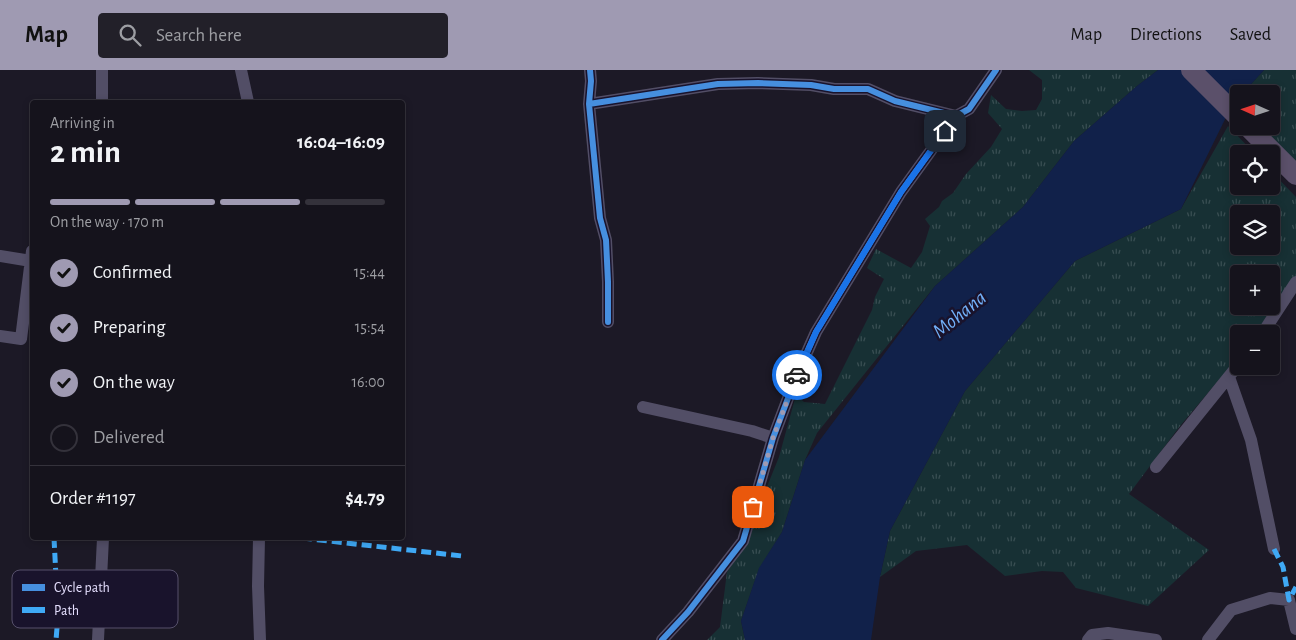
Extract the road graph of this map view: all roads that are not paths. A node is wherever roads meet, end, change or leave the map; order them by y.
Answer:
1 (102, 70) edge
2 (242, 70) edge
3 (590, 70) edge
4 (996, 70) edge
5 (1191, 70) edge
6 (102, 100) edge
7 (248, 100) edge
8 (589, 104) junction
9 (1230, 109) edge
10 (956, 116) junction
11 (1256, 135) edge
12 (1296, 175) edge
13 (0, 256) edge
14 (30, 256) edge
15 (30, 271) edge
16 (1296, 282) edge
17 (608, 322) dead end
18 (1268, 325) edge
19 (0, 336) edge
20 (1229, 377) joint
21 (644, 407) dead end
22 (773, 438) junction
23 (1156, 467) dead end
24 (103, 540) edge
25 (259, 540) edge
26 (1274, 549) dead end
27 (101, 570) edge
28 (1296, 629) edge
29 (260, 640) edge
30 (662, 640) edge
31 (1088, 640) edge
32 (1156, 640) edge
33 (1208, 640) edge

1 - 6 street
2 - 7 street
3 - 8 street
4 - 10 street
5 - 9 main road
8 - 10 street
8 - 17 street
10 - 22 street
11 - 12 main road
13 - 14 street
15 - 19 street
16 - 18 street
20 - 23 street
20 - 26 street
21 - 22 street
22 - 30 street
24 - 27 street
25 - 29 street
28 - 33 street
31 - 32 street

